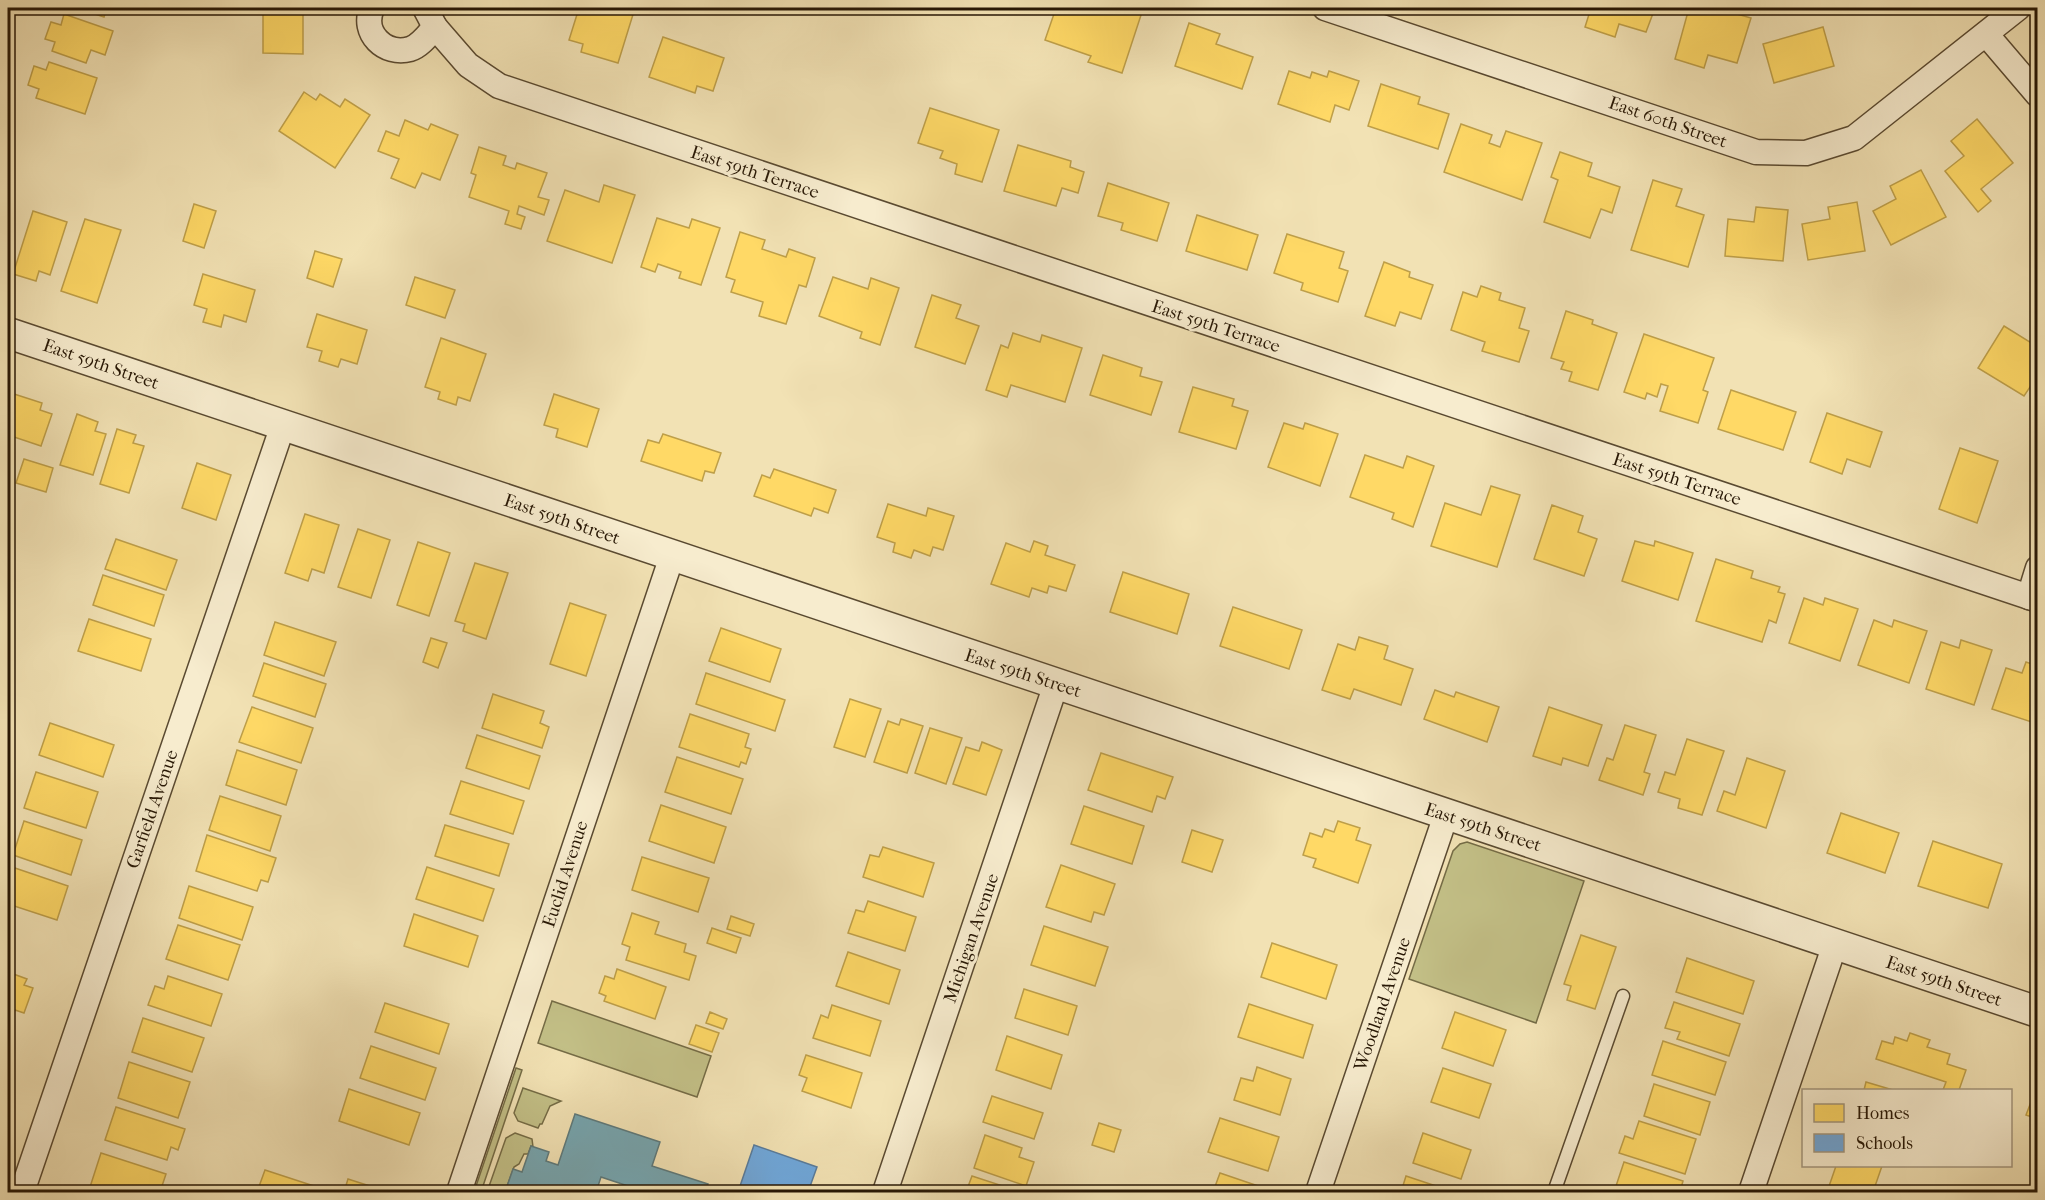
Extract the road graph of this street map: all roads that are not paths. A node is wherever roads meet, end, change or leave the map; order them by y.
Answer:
1 (372, 8) edge
2 (1325, 8) edge
3 (2018, 8) edge
4 (430, 17) edge
5 (1986, 34) junction
6 (2037, 95) edge
7 (8, 333) edge
8 (283, 425) junction
9 (672, 556) junction
10 (2037, 568) edge
11 (2033, 598) edge
12 (1056, 684) junction
13 (1446, 815) junction
14 (1835, 944) junction
15 (1623, 996) dead end
16 (2037, 1012) edge
17 (22, 1192) edge
18 (459, 1192) edge
19 (885, 1192) edge
20 (1318, 1192) edge
21 (1554, 1192) edge
22 (1751, 1192) edge

1 - 4 street
2 - 5 street, East 60th Street
3 - 5 street
4 - 11 street, East 59th Terrace
5 - 6 street
7 - 8 street, East 59th Street
8 - 9 street, East 59th Street
8 - 17 street, Garfield Avenue
9 - 12 street, East 59th Street
9 - 18 street, Euclid Avenue
10 - 11 street
12 - 13 street, East 59th Street
12 - 19 street, Michigan Avenue
13 - 14 street, East 59th Street
13 - 20 street, Woodland Avenue
14 - 16 street, East 59th Street
14 - 22 street
15 - 21 lane

